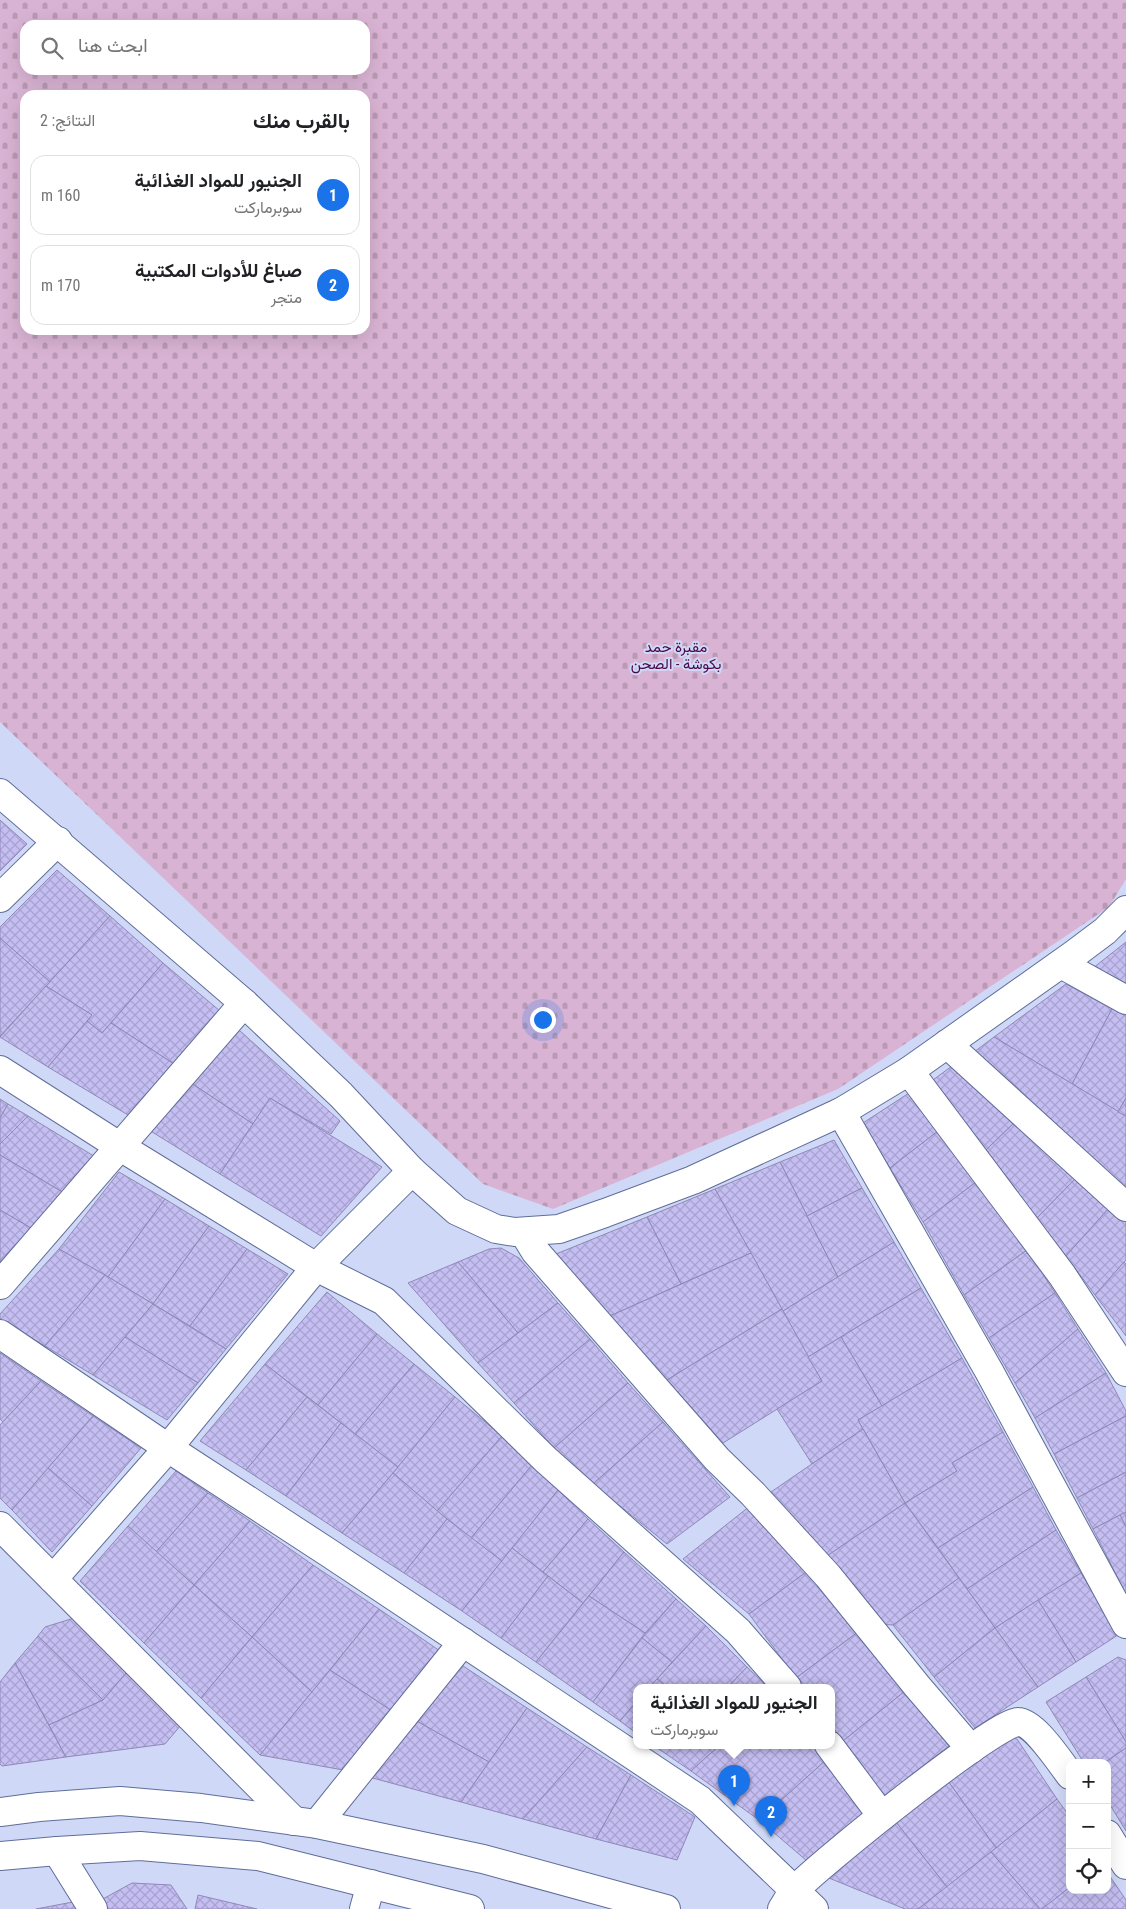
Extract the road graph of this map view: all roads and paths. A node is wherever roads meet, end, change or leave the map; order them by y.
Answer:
1 (0, 792) edge
2 (58, 841) junction
3 (0, 898) edge
4 (1126, 910) edge
5 (1061, 964) junction
6 (1126, 1000) edge
7 (244, 1003) junction
8 (947, 1044) junction
9 (0, 1070) edge
10 (909, 1071) junction
11 (841, 1112) junction
12 (119, 1146) junction
13 (412, 1171) junction
14 (1126, 1206) edge
15 (524, 1233) junction
16 (316, 1267) junction
17 (0, 1285) edge
18 (0, 1334) edge
19 (1126, 1372) edge
20 (168, 1448) junction
21 (0, 1526) edge
22 (52, 1580) junction
23 (1126, 1624) edge
24 (464, 1642) junction
25 (784, 1684) edge
26 (832, 1749) edge
27 (971, 1749) junction
28 (1066, 1770) edge
29 (0, 1812) edge
30 (882, 1816) junction
31 (305, 1822) junction
32 (1111, 1840) edge
33 (57, 1850) junction
34 (0, 1856) edge
35 (1126, 1864) edge
36 (367, 1896) edge
37 (788, 1900) edge
38 (92, 1909) edge
39 (470, 1909) edge
40 (666, 1909) edge
41 (814, 1909) edge

1 - 2 street
2 - 3 street
2 - 7 street
4 - 5 street
5 - 6 street
5 - 8 street
7 - 12 street
7 - 13 street
8 - 10 street
8 - 14 street
9 - 12 street
10 - 11 street
10 - 19 street
11 - 15 street
11 - 23 street
12 - 16 street
12 - 17 street
13 - 15 street
13 - 16 street
15 - 27 street
16 - 20 street
16 - 25 street
18 - 20 street
20 - 22 street
20 - 24 street
21 - 22 street
22 - 31 street
24 - 31 street
24 - 37 street
26 - 30 street
27 - 28 street
27 - 30 street
29 - 31 street
30 - 37 street
31 - 40 street
32 - 35 street
33 - 34 street
33 - 36 street
33 - 38 street
36 - 39 street
37 - 41 street

